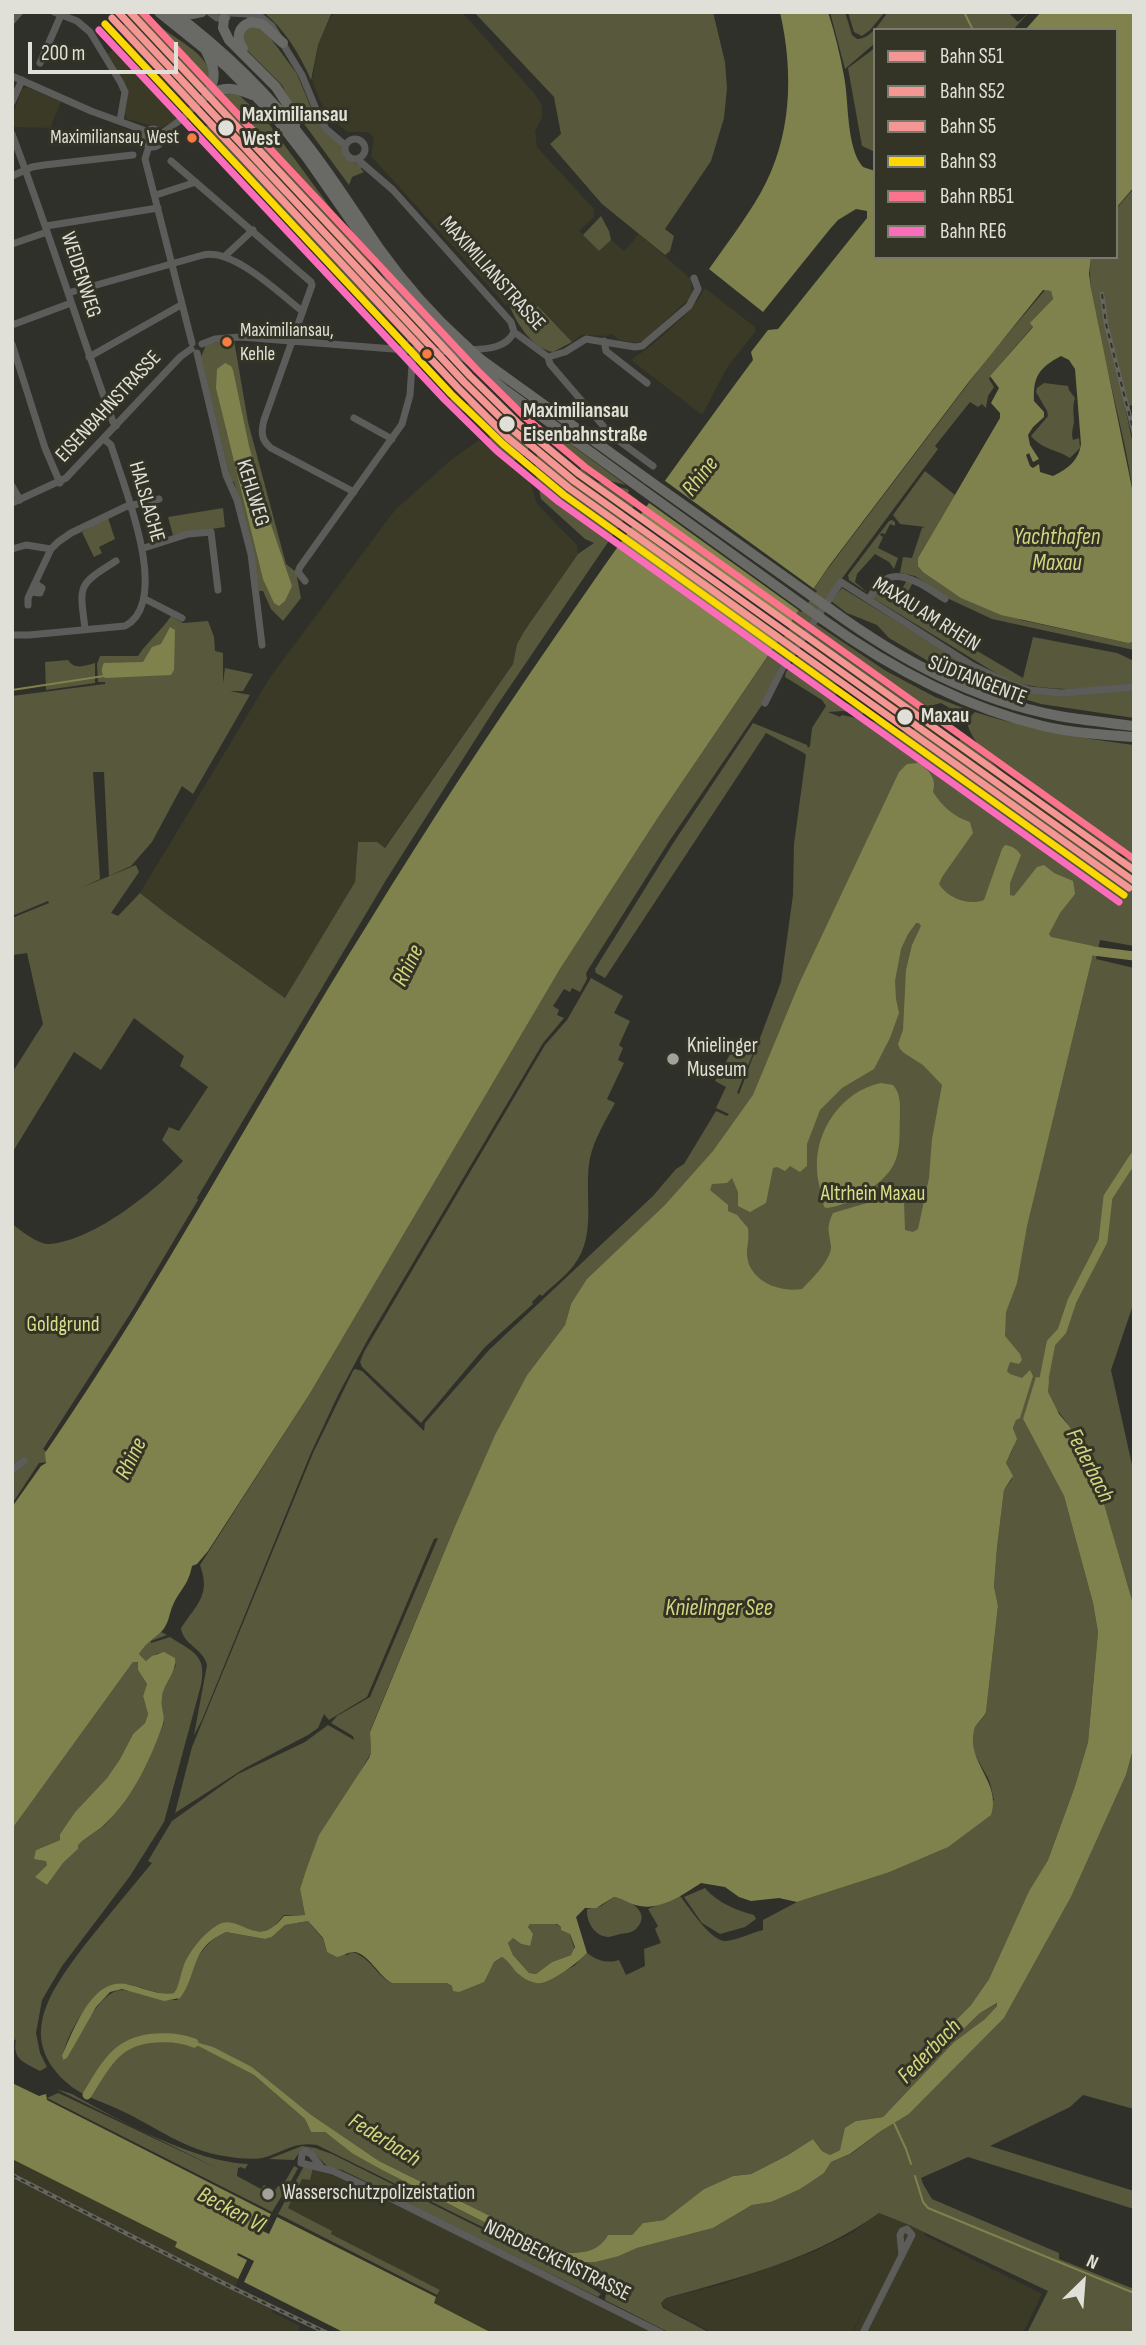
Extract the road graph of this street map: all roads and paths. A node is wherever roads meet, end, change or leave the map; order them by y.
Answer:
1 (20, 12) edge
2 (159, 12) edge
3 (176, 12) edge
4 (202, 12) edge
5 (209, 12) edge
6 (255, 12) edge
7 (57, 14) edge
8 (229, 15) edge
9 (12, 21) edge
10 (276, 32) junction
11 (283, 43) junction
12 (204, 46) junction
13 (248, 58) junction
14 (40, 63) dead end
15 (12, 76) edge
16 (22, 80) junction
17 (206, 96) junction
18 (258, 97) junction
19 (12, 102) edge
20 (120, 121) junction
21 (295, 129) junction
22 (146, 131) junction
23 (12, 134) edge
24 (161, 134) junction
25 (347, 142) junction
26 (149, 146) junction
27 (133, 155) dead end
28 (360, 157) junction
29 (171, 161) dead end
30 (26, 170) junction
31 (12, 176) edge
32 (196, 182) junction
33 (156, 195) junction
34 (158, 208) junction
35 (47, 229) junction
36 (253, 230) junction
37 (12, 244) edge
38 (225, 256) junction
39 (171, 264) junction
40 (694, 278) dead end
41 (68, 293) junction
42 (71, 303) junction
43 (181, 305) junction
44 (302, 311) junction
45 (12, 325) edge
46 (514, 332) junction
47 (604, 341) junction
48 (292, 342) junction
49 (12, 344) edge
50 (194, 349) junction
51 (413, 350) junction
52 (89, 356) junction
53 (548, 357) junction
54 (16, 370) edge
55 (648, 383) dead end
56 (536, 405) junction
57 (354, 418) dead end
58 (116, 426) junction
59 (104, 439) junction
60 (392, 439) junction
61 (653, 466) dead end
62 (60, 482) junction
63 (12, 486) edge
64 (354, 492) junction
65 (159, 499) dead end
66 (16, 501) edge
67 (130, 506) junction
68 (144, 548) junction
69 (12, 549) edge
70 (51, 549) junction
71 (116, 561) dead end
72 (305, 581) dead end
73 (218, 590) dead end
74 (145, 599) junction
75 (945, 599) dead end
76 (869, 600) junction
77 (28, 605) dead end
78 (182, 618) dead end
79 (85, 628) junction
80 (12, 635) edge
81 (262, 645) dead end
82 (1134, 687) edge
83 (765, 703) dead end
84 (1134, 726) edge
85 (1134, 737) edge
86 (24, 1461) dead end
87 (12, 1470) edge
88 (322, 2168) dead end
89 (902, 2256) dead end
90 (661, 2333) edge
91 (863, 2333) edge

1 - 9 street
2 - 12 highway
3 - 4 highway
3 - 21 highway
5 - 8 street
6 - 10 street
7 - 14 street
7 - 20 street
8 - 10 street
8 - 13 highway
10 - 11 street
11 - 13 highway
11 - 25 street
12 - 17 highway
12 - 18 highway
13 - 21 highway
15 - 16 street
16 - 19 street
16 - 20 street
17 - 18 highway
17 - 24 street
18 - 56 highway, bridge
20 - 22 street
21 - 56 highway, bridge
22 - 24 street
22 - 26 street
23 - 30 street, WEIDENWEG
24 - 26 street
25 - 28 street
25 - 28 street
26 - 33 street, KEHLWEG
27 - 30 street
28 - 46 street, MAXIMILIANSTRASSE
29 - 32 street
30 - 31 street
30 - 35 street, WEIDENWEG
32 - 33 street
32 - 36 street
33 - 34 street, KEHLWEG
34 - 35 street
34 - 39 street, KEHLWEG
35 - 37 street
35 - 41 street, WEIDENWEG
36 - 38 street
36 - 44 street
38 - 39 street
38 - 44 street
39 - 41 street
39 - 43 street, KEHLWEG
40 - 47 street
41 - 42 street, WEIDENWEG
42 - 45 street
42 - 52 street, WEIDENWEG
43 - 50 street, KEHLWEG
43 - 52 street
44 - 48 street
46 - 51 street
46 - 53 street, MAXIMILIANSTRASSE
47 - 53 street
47 - 55 street
48 - 50 street
48 - 51 street
48 - 64 street
49 - 54 street
50 - 58 street, EISENBAHNSTRASSE
50 - 81 street, KEHLWEG
51 - 60 street
52 - 58 street, WEIDENWEG
53 - 61 street, MAXIMILIANSTRASSE
54 - 62 street
56 - 84 highway, SÜDTANGENTE, bridge
56 - 85 highway, SÜDTANGENTE, bridge
57 - 60 street
58 - 59 street, EISENBAHNSTRASSE
59 - 62 street, EISENBAHNSTRASSE
59 - 67 street, HALSLACHE
60 - 64 street
62 - 66 street, EISENBAHNSTRASSE
63 - 66 street
64 - 72 street
65 - 67 street
67 - 68 street, HALSLACHE
67 - 70 street
68 - 73 street
68 - 74 street, HALSLACHE
69 - 70 street
70 - 77 street
71 - 79 street
74 - 78 street
74 - 79 street
75 - 76 street
76 - 82 street, MAXAU AM RHEIN
76 - 83 street, MAXAU AM RHEIN
79 - 80 street
86 - 87 street
88 - 90 street, NORDBECKENSTRASSE
89 - 91 street

